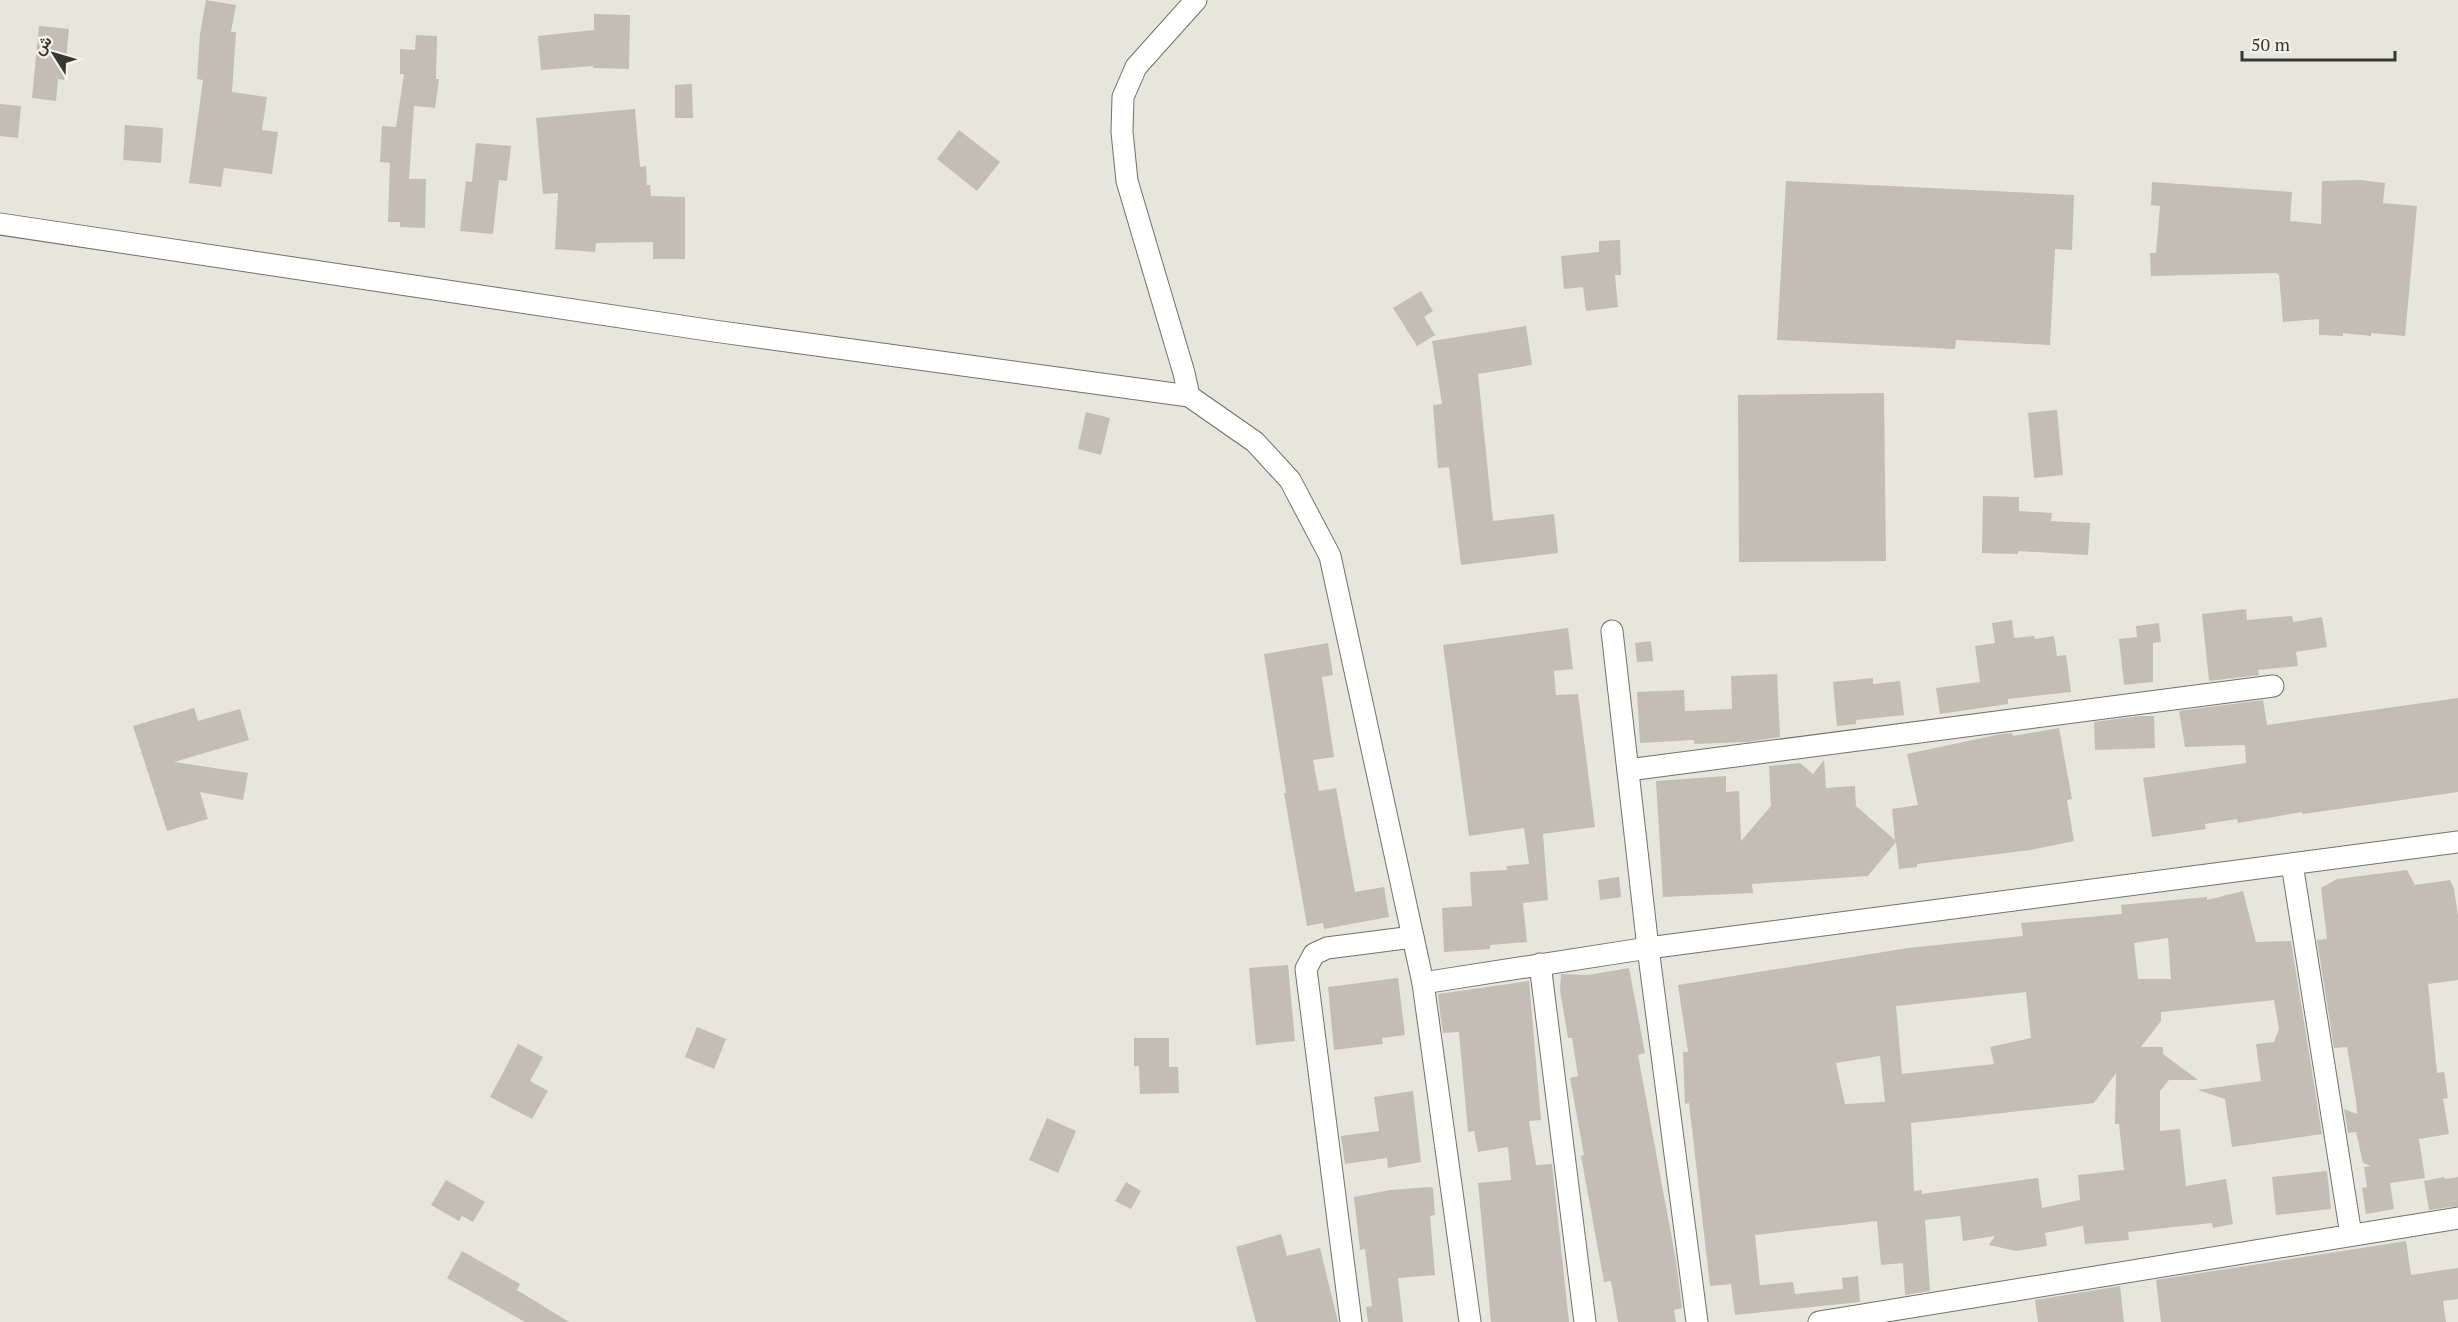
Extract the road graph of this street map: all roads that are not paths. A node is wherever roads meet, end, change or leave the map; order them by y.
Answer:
1 (1196, 0) edge
2 (0, 224) edge
3 (1188, 396) junction
4 (1612, 631) dead end
5 (2273, 686) dead end
6 (1628, 770) junction
7 (2458, 842) edge
8 (2292, 864) junction
9 (1413, 937) junction
10 (1648, 948) junction
11 (1540, 964) junction
12 (1423, 983) junction
13 (2458, 1218) edge
14 (2351, 1235) junction
15 (1351, 1322) edge
16 (1470, 1322) edge
17 (1585, 1322) edge
18 (1697, 1322) edge
19 (1819, 1322) edge

1 - 3 street
2 - 3 street
3 - 9 street
4 - 6 street
5 - 6 street
6 - 10 street
7 - 8 street
8 - 10 street
8 - 14 street
9 - 12 street
9 - 15 street
10 - 11 street
10 - 18 street
11 - 12 street
11 - 17 street
12 - 16 street
13 - 14 street
14 - 19 street

